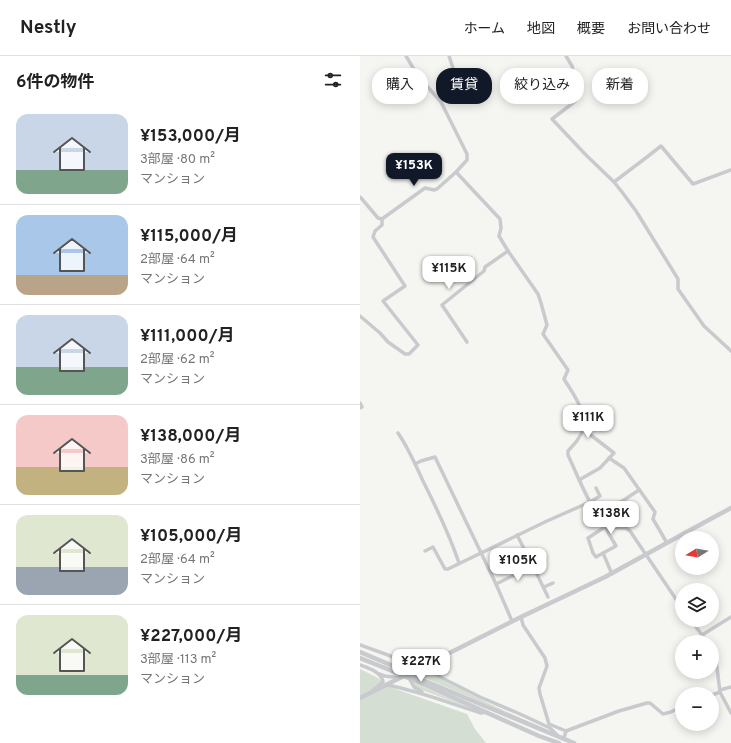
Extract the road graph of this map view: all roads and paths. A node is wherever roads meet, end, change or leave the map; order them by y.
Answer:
1 (406, 56) edge
2 (449, 56) edge
3 (566, 56) edge
4 (453, 68) edge
5 (436, 96) edge
6 (442, 104) edge
7 (731, 170) edge
8 (456, 172) junction
9 (614, 182) junction
10 (360, 197) edge
11 (382, 219) junction
12 (508, 251) junction
13 (360, 316) edge
14 (467, 342) dead end
15 (731, 352) edge
16 (360, 403) edge
17 (360, 408) edge
18 (583, 430) junction
19 (398, 433) dead end
20 (610, 458) junction
21 (415, 464) junction
22 (579, 480) junction
23 (596, 488) dead end
24 (639, 490) junction
25 (590, 502) junction
26 (731, 508) edge
27 (597, 514) junction
28 (636, 519) dead end
29 (606, 526) junction
30 (626, 528) junction
31 (517, 535) junction
32 (667, 543) junction
33 (424, 551) dead end
34 (481, 552) junction
35 (603, 553) junction
36 (647, 555) junction
37 (545, 560) dead end
38 (459, 563) junction
39 (533, 566) junction
40 (612, 574) junction
41 (553, 583) dead end
42 (496, 584) junction
43 (544, 587) junction
44 (675, 597) edge
45 (548, 598) dead end
46 (521, 616) junction
47 (731, 617) edge
48 (512, 621) junction
49 (696, 627) edge
50 (702, 635) joint
51 (360, 645) edge
52 (360, 652) edge
53 (360, 658) edge
54 (360, 665) edge
55 (385, 666) junction
56 (410, 673) junction
57 (379, 674) junction
58 (401, 678) junction
59 (718, 679) edge
60 (424, 682) junction
61 (387, 685) junction
62 (731, 687) edge
63 (720, 691) junction
64 (369, 694) junction
65 (428, 696) junction
66 (360, 698) edge
67 (675, 710) edge
68 (486, 712) junction
69 (731, 713) edge
70 (566, 731) junction
71 (557, 736) junction
72 (561, 741) edge
73 (574, 743) edge

1 - 5 street
2 - 4 street
3 - 9 street
6 - 8 street
7 - 9 street
8 - 11 street
8 - 12 street
9 - 15 street
10 - 11 street
11 - 13 street
12 - 14 street
12 - 18 street
16 - 17 street
18 - 20 street
18 - 22 street
19 - 21 street
20 - 22 street
20 - 24 street
21 - 34 street
21 - 38 street
22 - 25 street
23 - 25 street
24 - 27 street
24 - 32 street
25 - 27 street
25 - 31 street
26 - 32 street
27 - 29 street
28 - 30 street
29 - 30 street
29 - 35 street
29 - 35 street
30 - 36 street
31 - 34 street
31 - 39 street
32 - 36 street
33 - 38 street
34 - 38 street
34 - 42 street
35 - 40 street
36 - 40 street
36 - 44 street
37 - 39 street
39 - 42 street
39 - 43 street
40 - 46 street
41 - 43 street
42 - 48 street
43 - 45 street
46 - 48 street
46 - 70 street
47 - 50 street
48 - 56 street
49 - 50 street
51 - 56 street
52 - 55 street
53 - 55 street
54 - 57 street
55 - 60 street, bridge
56 - 58 street
56 - 65 street
56 - 71 street
57 - 58 street
57 - 64 street
58 - 61 street
59 - 63 street
60 - 68 street
60 - 71 street
61 - 64 street
61 - 65 street
62 - 63 street
63 - 69 street
64 - 66 street
65 - 68 street
67 - 70 street
68 - 72 street
70 - 72 street
71 - 72 street
72 - 73 street

